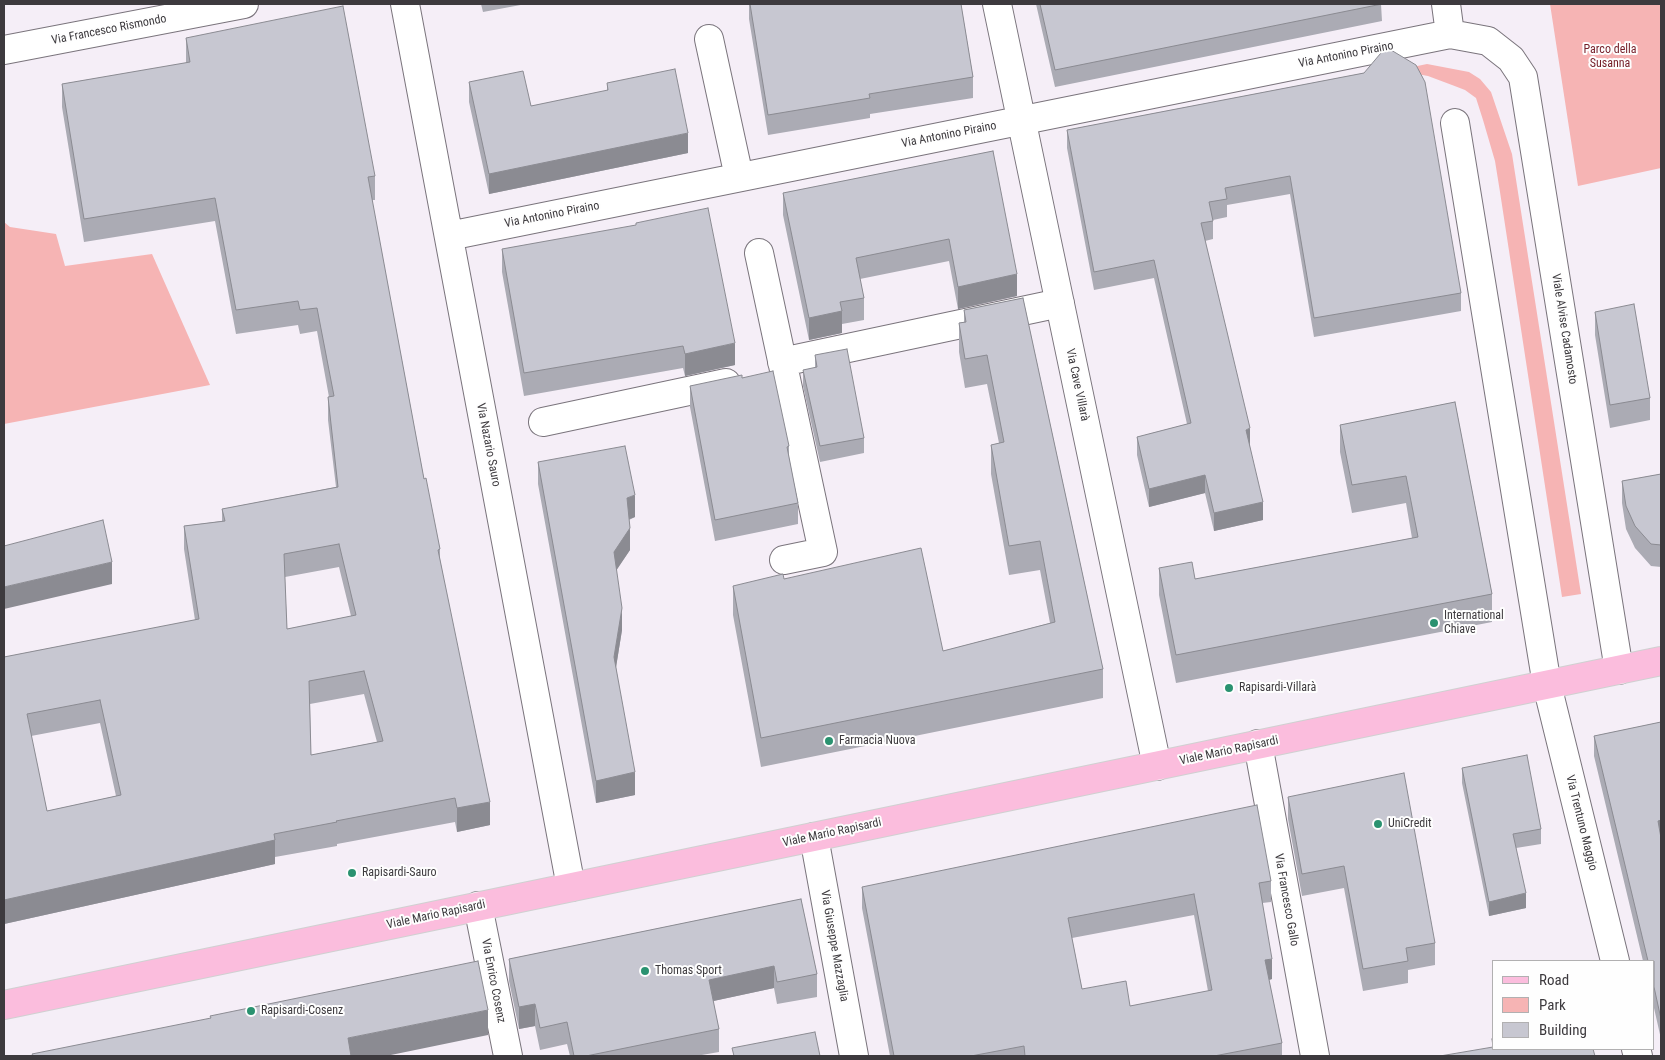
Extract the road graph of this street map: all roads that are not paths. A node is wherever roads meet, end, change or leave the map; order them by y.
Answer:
1 (244, 4) edge
2 (405, 4) edge
3 (998, 4) edge
4 (1446, 4) edge
5 (1450, 34) junction
6 (710, 39) dead end
7 (4, 50) edge
8 (1022, 120) junction
9 (1455, 123) dead end
10 (739, 177) junction
11 (449, 236) junction
12 (759, 253) dead end
13 (1060, 303) junction
14 (769, 372) junction
15 (543, 422) dead end
16 (784, 560) dead end
17 (1661, 661) edge
18 (1619, 670) junction
19 (1547, 685) junction
20 (1258, 744) junction
21 (1157, 766) junction
22 (814, 837) junction
23 (571, 887) junction
24 (478, 906) junction
25 (1615, 960) edge
26 (4, 1004) edge
27 (508, 1056) edge
28 (854, 1056) edge
29 (1315, 1056) edge

1 - 7 street, Via Francesco Rismondo
2 - 11 street, Via Nazario Sauro
3 - 8 street, Via Cave Villarà
4 - 5 street
5 - 8 street, Via Antonino Piraino
5 - 18 street, Viale Alvise Cadamosto
6 - 10 street
8 - 10 street, Via Antonino Piraino
8 - 13 street, Via Cave Villarà
9 - 19 street
10 - 11 street, Via Antonino Piraino
11 - 23 street, Via Nazario Sauro
12 - 14 street
13 - 14 street
13 - 21 street, Via Cave Villarà
14 - 15 street
14 - 16 street
17 - 18 main road, Viale Mario Rapisardi
18 - 19 main road, Viale Mario Rapisardi
19 - 20 main road, Viale Mario Rapisardi
19 - 25 street, Via Trentuno Maggio
20 - 21 main road, Viale Mario Rapisardi
20 - 29 street, Via Francesco Gallo
21 - 22 main road, Viale Mario Rapisardi
22 - 23 main road, Viale Mario Rapisardi
22 - 28 street, Via Giuseppe Mazzaglia
23 - 24 main road, Viale Mario Rapisardi
24 - 26 main road, Viale Mario Rapisardi
24 - 27 street, Via Enrico Cosenz

